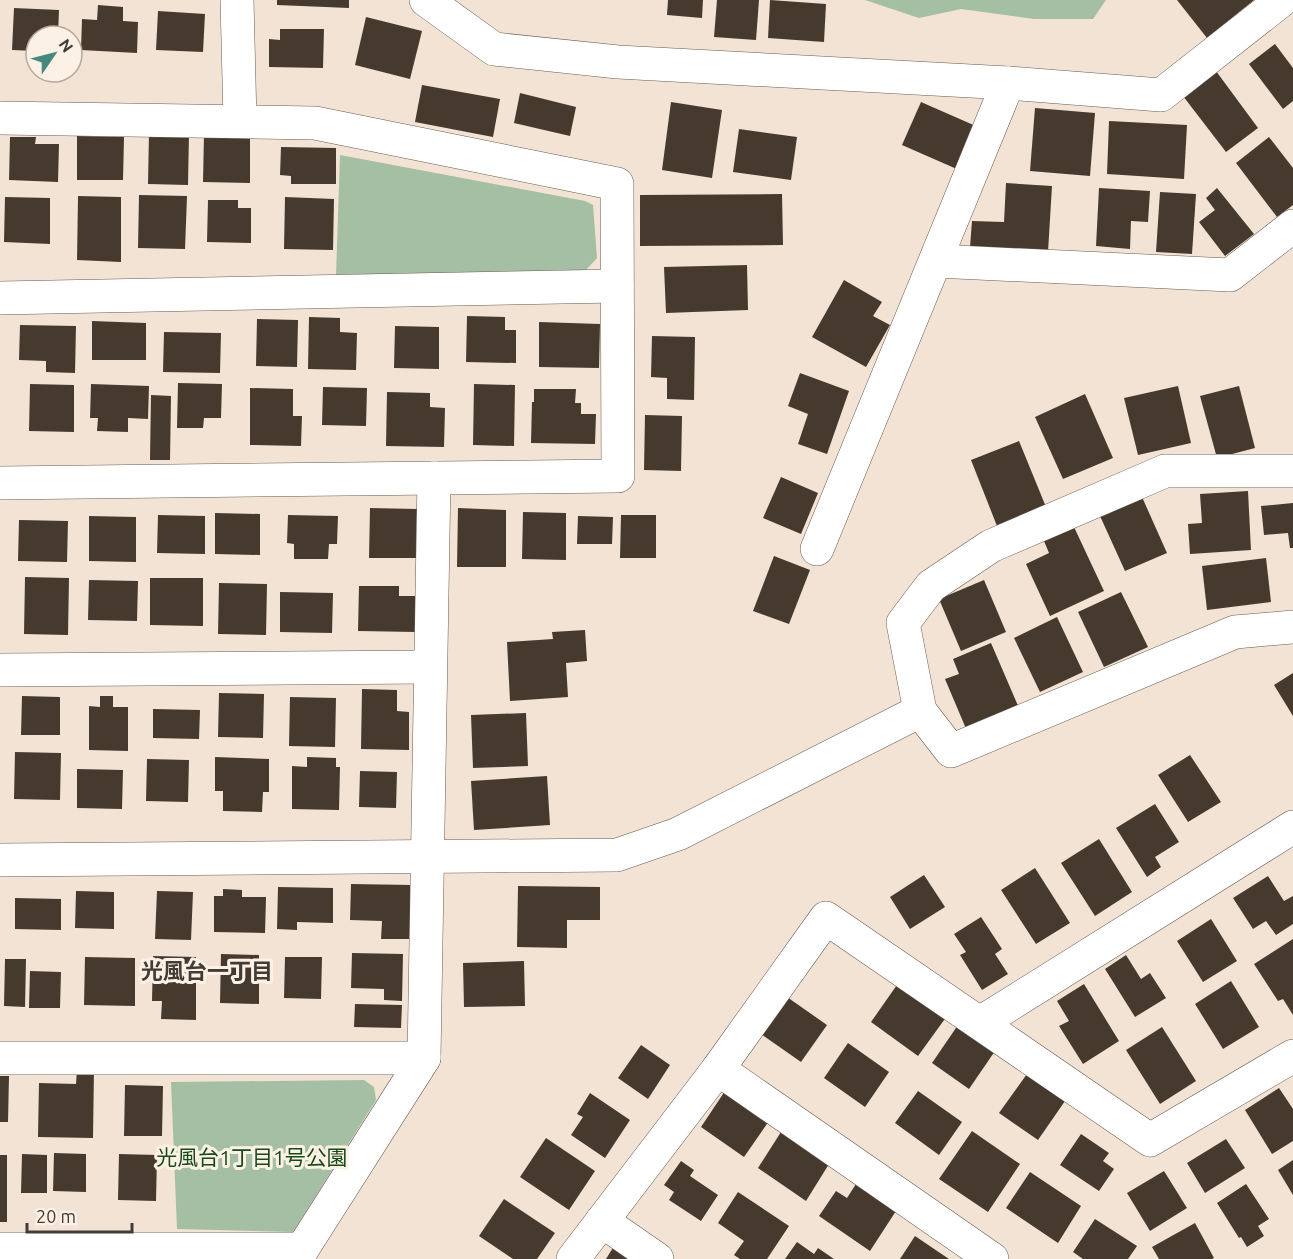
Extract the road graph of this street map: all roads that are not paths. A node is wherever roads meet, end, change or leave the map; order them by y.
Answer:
1 (237, 0) edge
2 (426, 0) edge
3 (1282, 0) edge
4 (1008, 83) junction
5 (0, 118) edge
6 (240, 121) junction
7 (1293, 226) edge
8 (936, 261) junction
9 (618, 285) junction
10 (0, 298) edge
11 (1293, 471) edge
12 (434, 478) junction
13 (0, 483) edge
14 (817, 549) dead end
15 (1293, 627) edge
16 (430, 668) junction
17 (0, 670) edge
18 (920, 711) junction
19 (1293, 827) edge
20 (428, 856) junction
21 (0, 860) edge
22 (980, 1023) junction
23 (1293, 1056) edge
24 (0, 1058) edge
25 (424, 1059) junction
26 (718, 1069) junction
27 (602, 1221) junction
28 (0, 1249) edge
29 (299, 1254) edge
30 (573, 1259) edge
31 (657, 1259) edge
32 (992, 1259) edge

1 - 6 street
2 - 4 street
3 - 4 street
4 - 8 street
5 - 6 street
6 - 9 street
7 - 8 street
8 - 14 street
9 - 10 street
9 - 12 street
11 - 18 street
12 - 13 street
12 - 16 street
15 - 18 street
16 - 17 street
16 - 20 street
18 - 20 street
19 - 22 street
20 - 21 street
20 - 25 street
22 - 23 street
22 - 26 street
24 - 25 street
25 - 29 street
26 - 27 street
26 - 32 street
27 - 30 street
27 - 31 street
28 - 29 street

